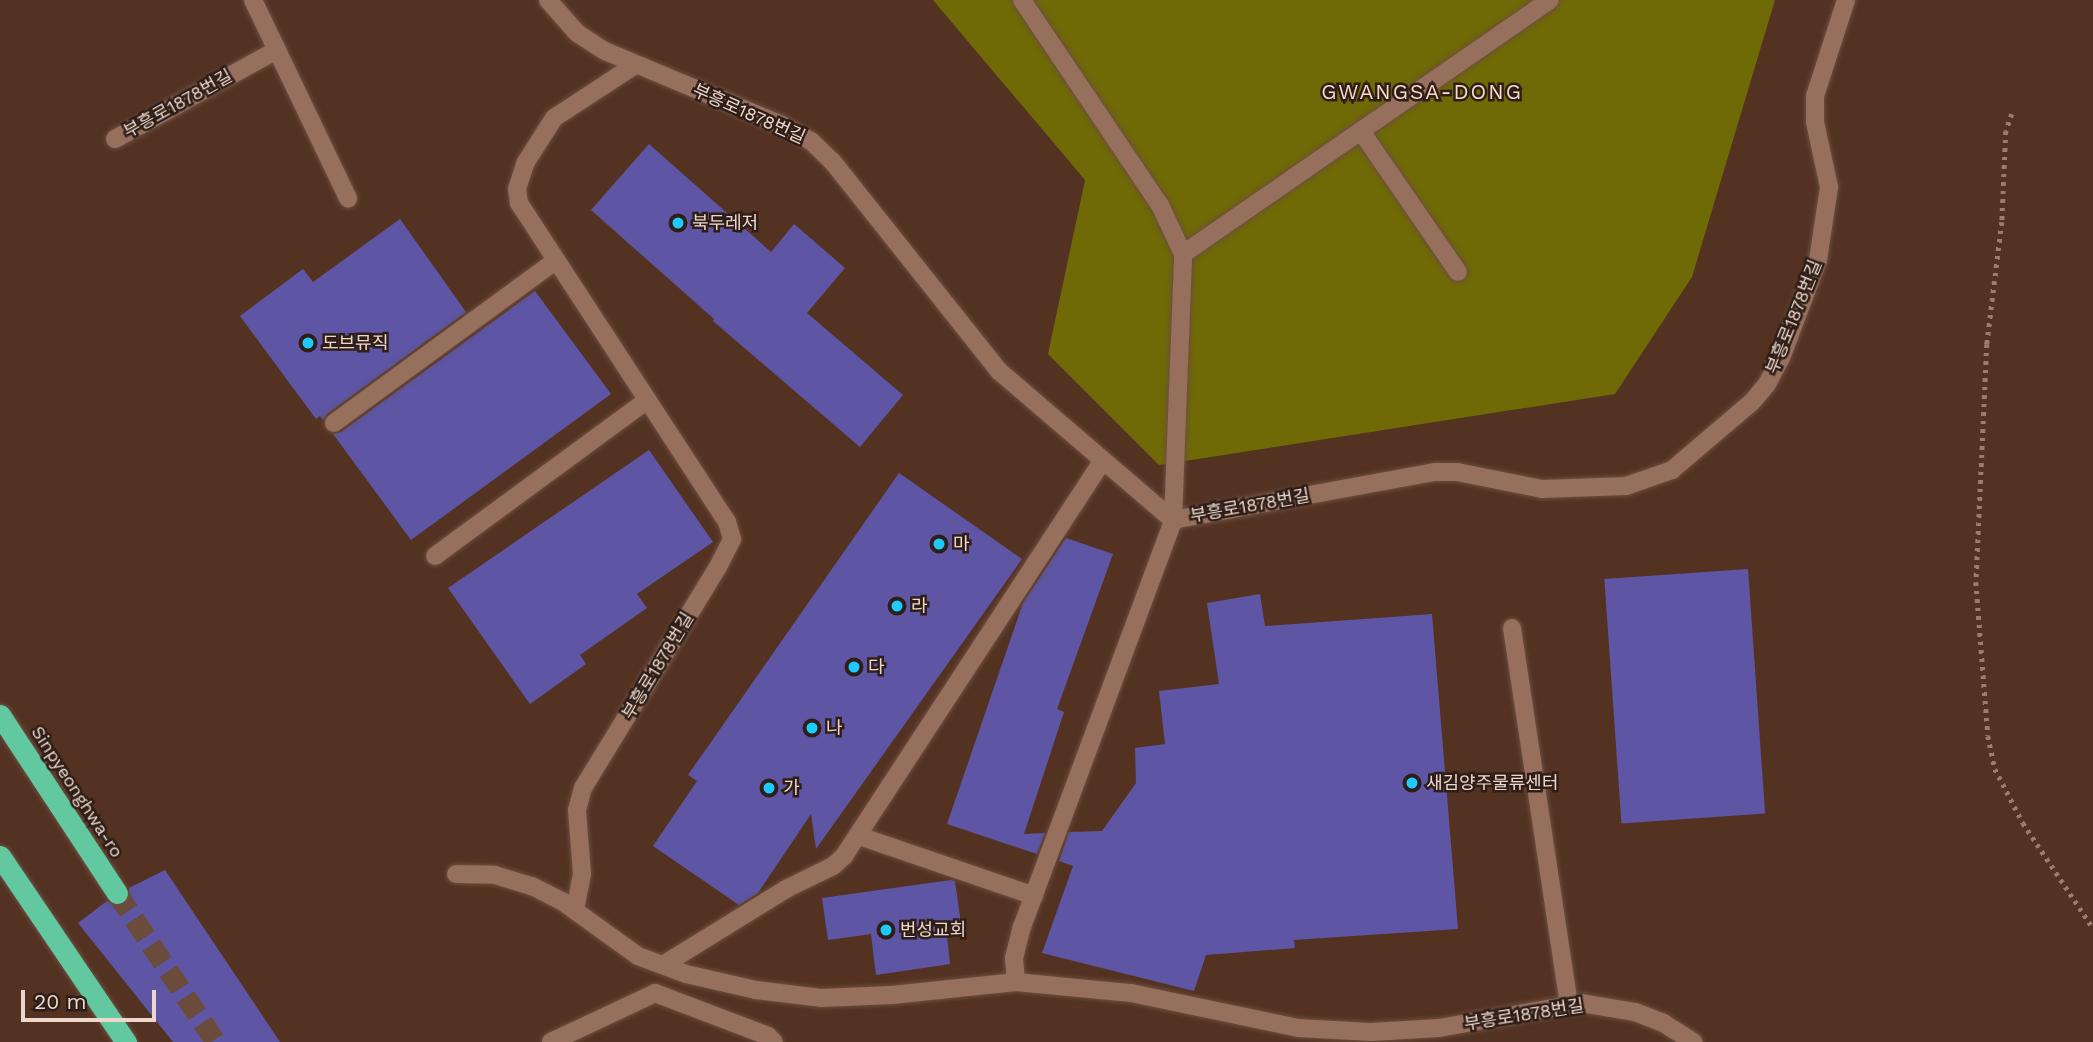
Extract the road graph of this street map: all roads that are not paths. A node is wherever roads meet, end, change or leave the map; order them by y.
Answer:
1 (253, 0) edge
2 (548, 0) edge
3 (1022, 0) edge
4 (1550, 0) edge
5 (1846, 0) edge
6 (277, 50) junction
7 (635, 65) junction
8 (1361, 131) junction
9 (115, 139) dead end
10 (348, 198) dead end
11 (1183, 254) junction
12 (555, 261) junction
13 (1458, 272) dead end
14 (647, 400) junction
15 (334, 423) dead end
16 (1102, 461) junction
17 (1173, 520) junction
18 (435, 556) dead end
19 (1512, 628) dead end
20 (0, 715) edge
21 (859, 835) junction
22 (0, 856) edge
23 (456, 874) dead end
24 (117, 894) tunnel mouth
25 (1034, 896) junction
26 (575, 910) junction
27 (663, 965) junction
28 (1016, 982) junction
29 (1569, 1005) junction
30 (126, 1042) edge
31 (551, 1042) edge
32 (774, 1042) edge
33 (1693, 1042) edge

1 - 6 street
2 - 7 street, 부흥로1878번길
3 - 11 street, 부흥로1878번길
4 - 8 street
5 - 17 street, 부흥로1878번길
6 - 9 street, 부흥로1878번길
6 - 10 street
7 - 12 street, 부흥로1878번길
7 - 16 street, 부흥로1878번길
8 - 11 street
8 - 13 street
11 - 17 street, 부흥로1878번길
12 - 14 street, 부흥로1878번길
12 - 15 street
14 - 18 street
14 - 26 street, 부흥로1878번길
16 - 17 street, 부흥로1878번길
16 - 21 street
17 - 25 street, 부흥로1878번길
19 - 29 street
20 - 24 highway, Sinpyeonghwa-ro
21 - 25 street
21 - 27 street
22 - 30 highway
23 - 26 street, 부흥로1878번길
25 - 28 street, 부흥로1878번길
26 - 27 street, 부흥로1878번길
27 - 28 street, 부흥로1878번길
28 - 29 street, 부흥로1878번길
29 - 33 street, 부흥로1878번길
31 - 32 street

